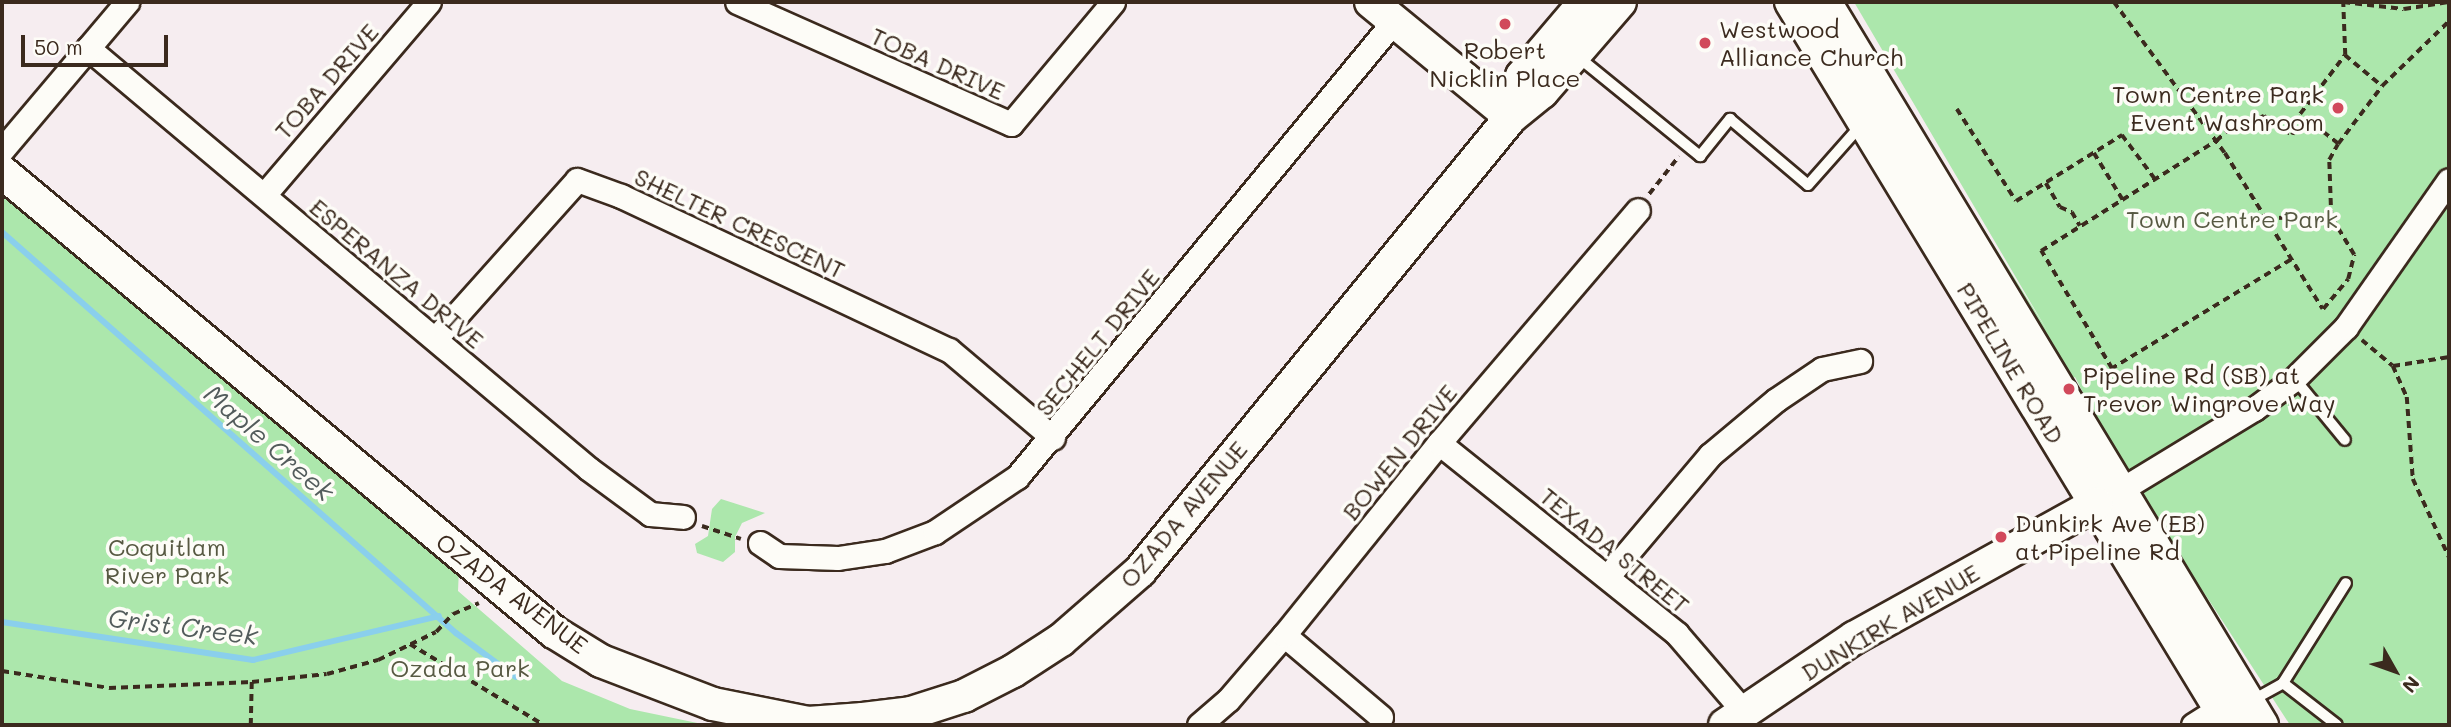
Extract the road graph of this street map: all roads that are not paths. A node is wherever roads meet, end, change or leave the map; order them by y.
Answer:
1 (127, 2) edge
2 (429, 2) edge
3 (737, 2) edge
4 (1113, 2) edge
5 (1585, 2) edge
6 (1620, 2) edge
7 (1791, 2) edge
8 (1825, 2) edge
9 (1382, 11) edge
10 (88, 48) junction
11 (1575, 54) junction
12 (1511, 117) junction
13 (1865, 121) junction
14 (2, 150) edge
15 (2, 172) edge
16 (2449, 180) edge
17 (264, 195) junction
18 (1638, 210) road end
19 (435, 339) junction
20 (1860, 361) dead end
21 (2294, 378) junction
22 (1052, 438) junction
23 (2345, 440) dead end
24 (1439, 443) junction
25 (2108, 497) junction
26 (682, 517) road end
27 (760, 543) road end
28 (1607, 577) junction
29 (2346, 583) dead end
30 (1284, 635) junction
31 (2283, 683) junction
32 (2240, 711) edge
33 (1381, 717) dead end
34 (1735, 719) edge
35 (1199, 725) edge
36 (2193, 725) edge
37 (2337, 725) edge

1 - 10 street
2 - 17 street, TOBA DRIVE
3 - 4 street, TOBA DRIVE
5 - 12 street, OZADA AVENUE
6 - 11 street, OZADA AVENUE
7 - 13 street, PIPELINE ROAD
8 - 25 street, PIPELINE ROAD
9 - 12 street
9 - 22 street, SECHELT DRIVE
10 - 14 street
10 - 17 street, ESPERANZA DRIVE
11 - 12 street, OZADA AVENUE
11 - 13 lane
12 - 15 street, OZADA AVENUE
13 - 25 street, PIPELINE ROAD
16 - 21 street
17 - 19 street, ESPERANZA DRIVE
18 - 24 street, BOWEN DRIVE
19 - 22 street, SHELTER CRESCENT
19 - 26 street, ESPERANZA DRIVE
20 - 28 street
21 - 23 lane
21 - 25 street
22 - 27 street, SECHELT DRIVE
24 - 28 street, TEXADA STREET
24 - 30 street, BOWEN DRIVE
25 - 32 street, PIPELINE ROAD
25 - 34 street, DUNKIRK AVENUE
28 - 34 street, TEXADA STREET
29 - 31 lane
30 - 33 street
30 - 35 street, BOWEN DRIVE
31 - 32 lane
31 - 37 lane
32 - 36 street

